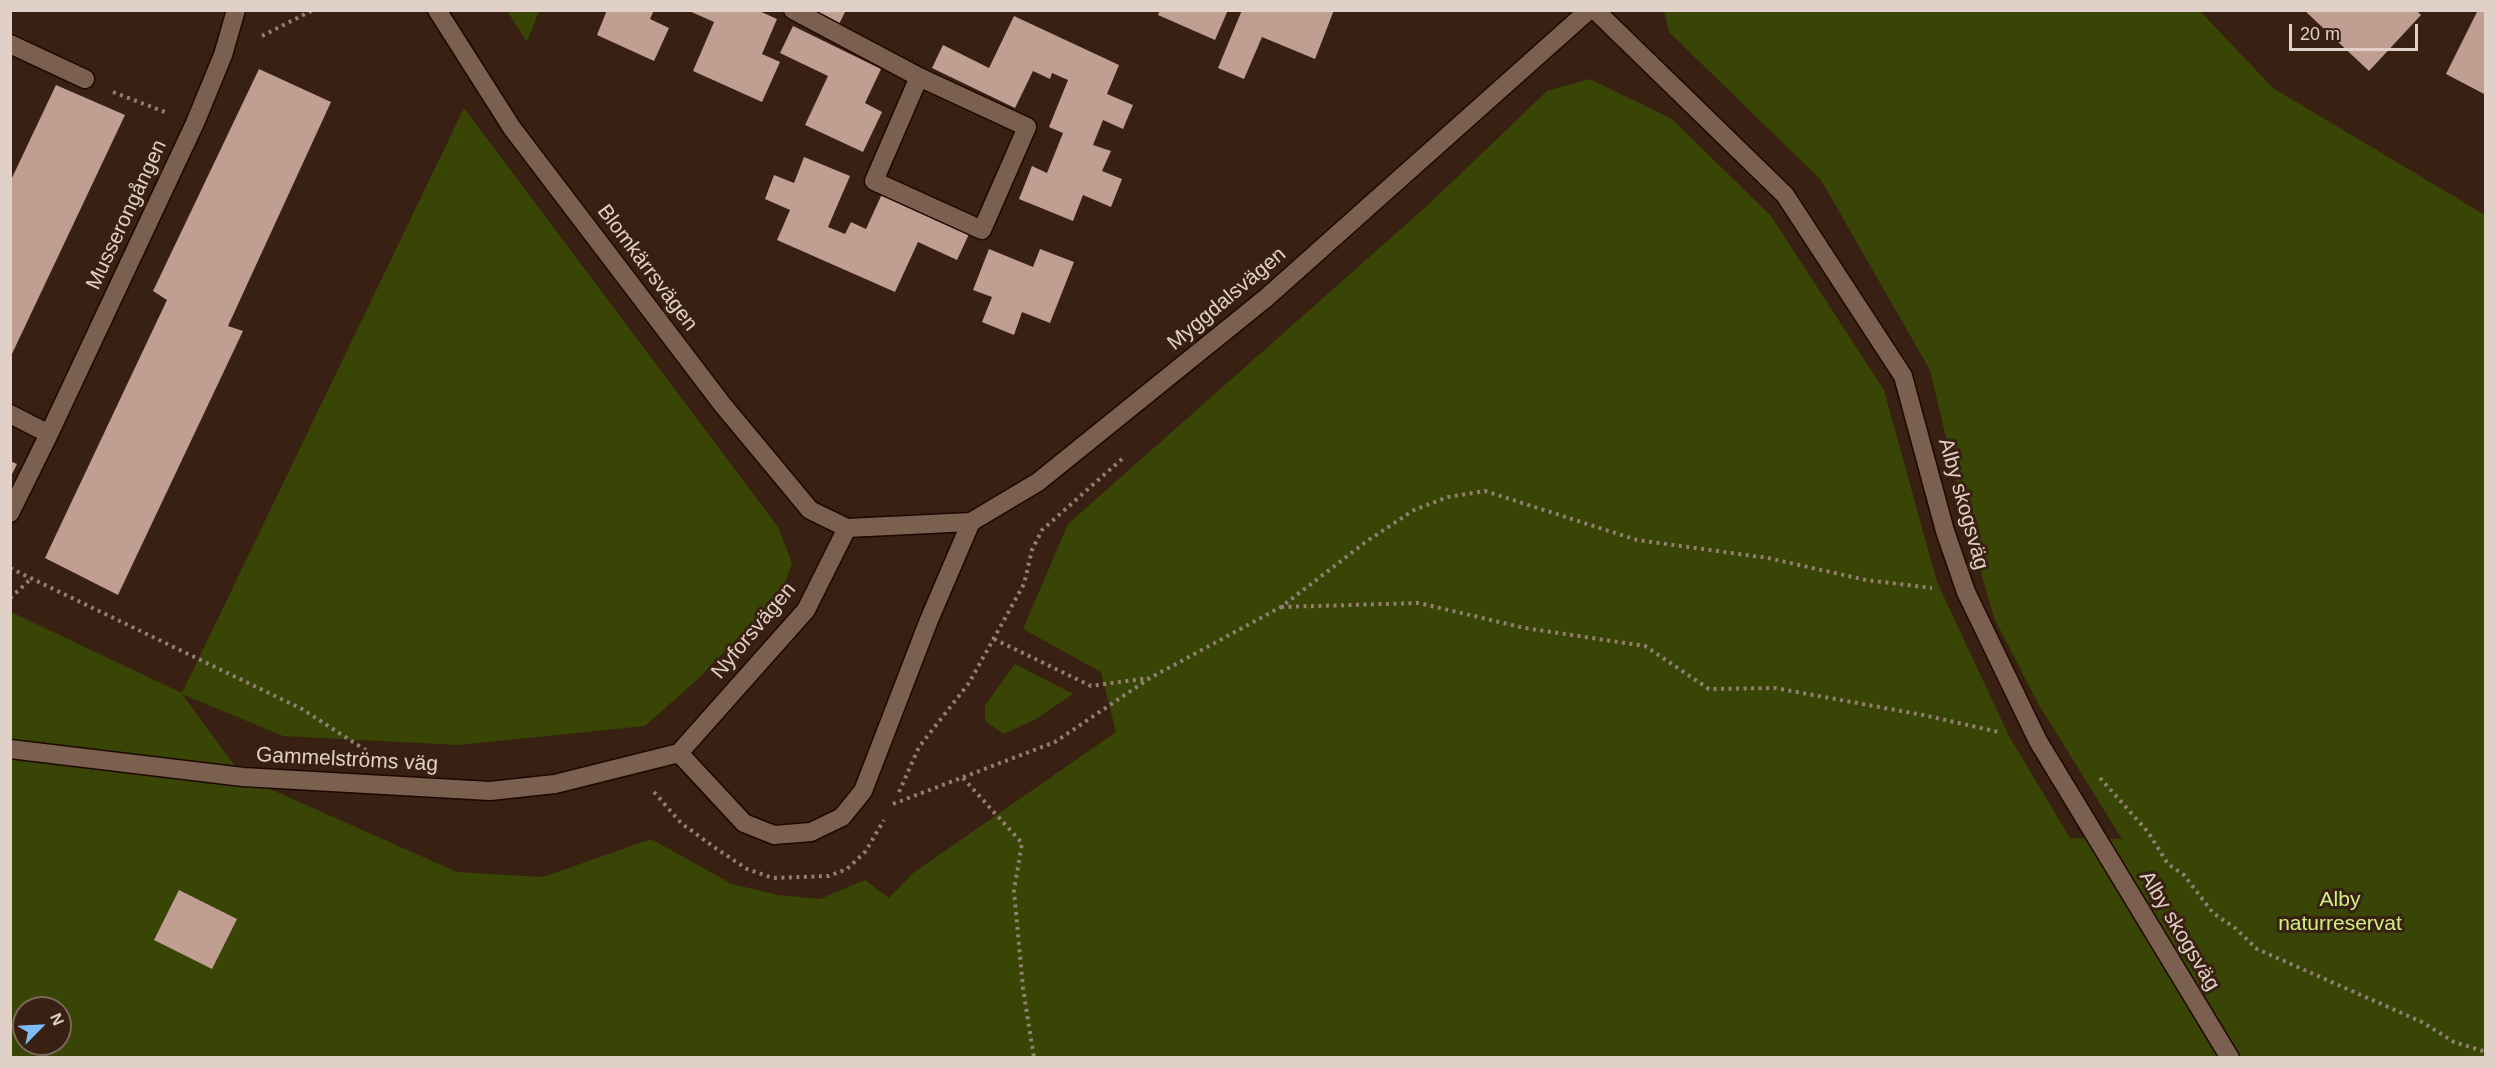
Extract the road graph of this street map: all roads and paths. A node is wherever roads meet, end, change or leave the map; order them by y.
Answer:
1 (236, 10) edge
2 (313, 10) edge
3 (437, 10) edge
4 (1589, 10) edge
5 (1595, 10) edge
6 (791, 11) edge
7 (10, 44) edge
8 (223, 55) junction
9 (919, 77) junction
10 (86, 79) dead end
11 (10, 414) edge
12 (49, 434) junction
13 (1128, 453) dead end
14 (10, 513) edge
15 (971, 522) junction
16 (848, 528) junction
17 (10, 568) edge
18 (32, 578) junction
19 (1966, 592) junction
20 (10, 598) edge
21 (1281, 607) junction
22 (994, 639) junction
23 (1150, 678) junction
24 (2038, 741) junction
25 (10, 749) edge
26 (679, 753) junction
27 (371, 754) dead end
28 (2095, 773) dead end
29 (963, 778) junction
30 (2486, 1052) edge
31 (1034, 1058) edge
32 (2230, 1058) edge

1 - 8 street, Musserongången
2 - 8 path
3 - 16 street, Blomkärrsvägen
4 - 15 street, Myggdalsvägen
5 - 19 street, Alby skogsväg
6 - 9 street
7 - 10 street
8 - 12 street, Musserongången
9 - 9 street
11 - 12 street
12 - 14 street, Musserongången
13 - 22 path
15 - 16 street, Myggdalsvägen
15 - 26 street
16 - 26 street, Nyforsvägen
17 - 18 path
18 - 20 path
18 - 27 path
19 - 21 path
19 - 24 street, Alby skogsväg
21 - 23 path
21 - 24 path
22 - 23 path
22 - 29 path
23 - 29 path
24 - 32 street, Alby skogsväg
25 - 26 street, Gammelströms väg
28 - 30 path
29 - 31 path

